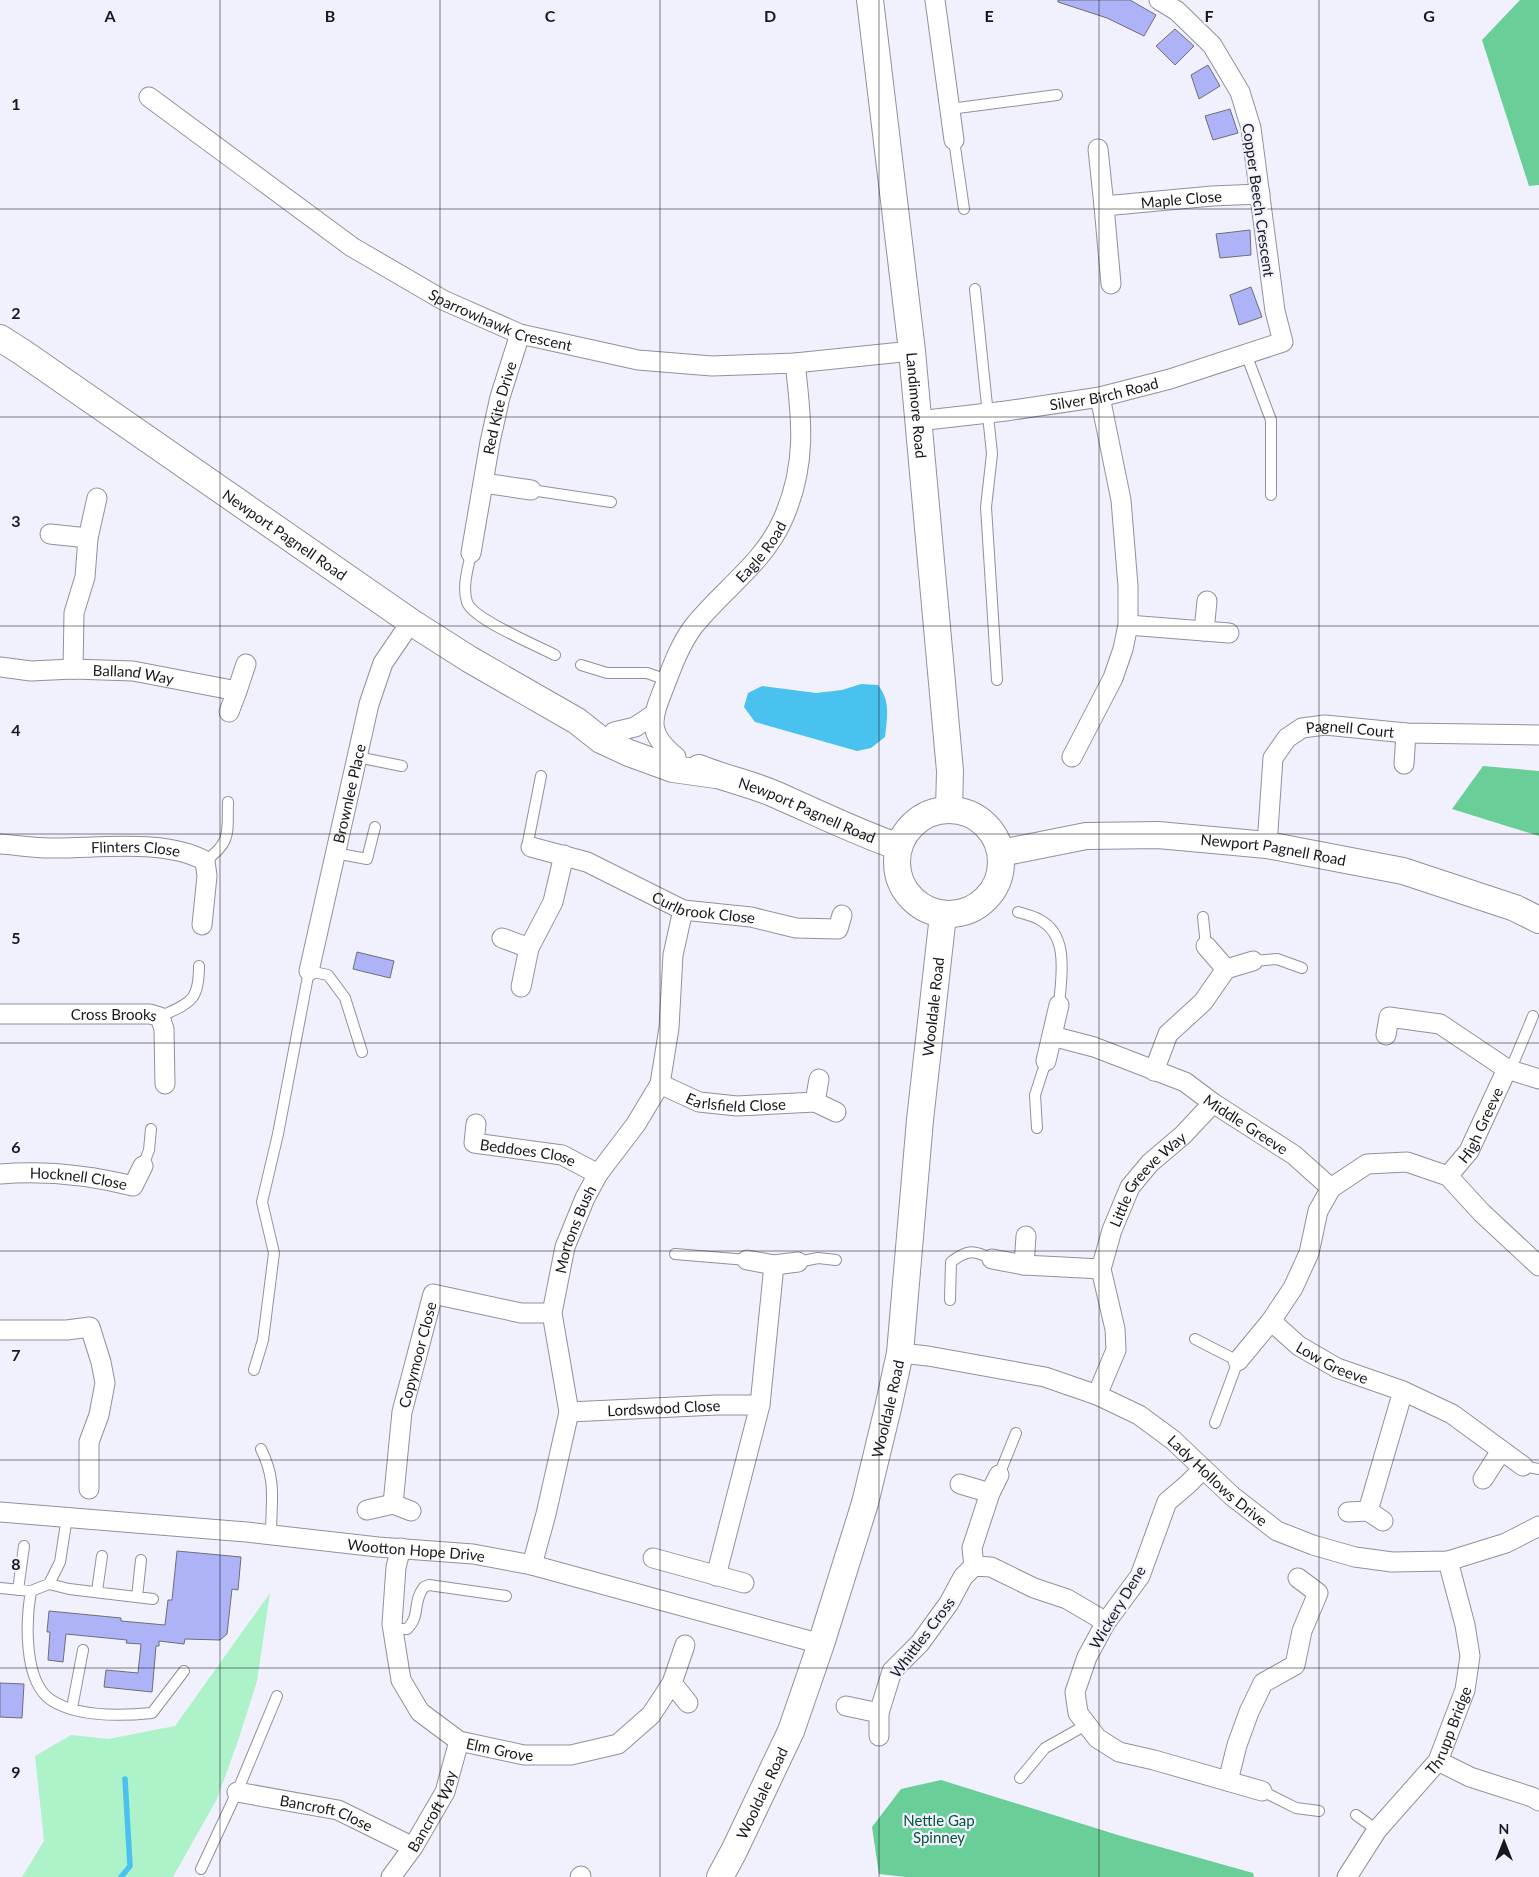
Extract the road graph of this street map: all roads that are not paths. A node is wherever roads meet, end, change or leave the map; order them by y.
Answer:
1 (870, 0) edge
2 (935, 0) edge
3 (1159, 0) edge
4 (1057, 95) dead end
5 (149, 97) dead end
6 (950, 109) junction
7 (954, 140) joint
8 (1098, 149) dead end
9 (1260, 194) junction
10 (1104, 206) junction
11 (964, 209) dead end
12 (1111, 284) dead end
13 (975, 289) dead end
14 (520, 334) junction
15 (0, 338) edge
16 (1284, 342) joint
17 (912, 351) junction
18 (1246, 354) junction
19 (794, 363) junction
20 (1100, 397) junction
21 (988, 414) junction
22 (918, 421) junction
23 (484, 483) junction
24 (532, 490) joint
25 (1271, 495) dead end
26 (97, 498) dead end
27 (611, 502) dead end
28 (50, 534) dead end
29 (88, 538) junction
30 (471, 553) joint
31 (1207, 601) dead end
32 (410, 622) junction
33 (1128, 625) junction
34 (1204, 630) junction
35 (1229, 633) dead end
36 (555, 655) dead end
37 (246, 664) dead end
38 (581, 665) dead end
39 (0, 667) edge
40 (73, 668) junction
41 (667, 680) junction
42 (997, 680) dead end
43 (237, 691) junction
44 (229, 712) dead end
45 (653, 715) junction
46 (577, 721) junction
47 (614, 732) junction
48 (1406, 733) junction
49 (1539, 735) edge
50 (357, 757) junction
51 (676, 757) junction
52 (1072, 757) dead end
53 (1404, 764) dead end
54 (402, 766) dead end
55 (716, 775) junction
56 (541, 776) dead end
57 (228, 802) dead end
58 (949, 810) junction
59 (375, 827) dead end
60 (0, 844) edge
61 (1267, 845) junction
62 (531, 846) joint
63 (899, 847) junction
64 (335, 853) junction
65 (1001, 853) junction
66 (564, 855) junction
67 (205, 861) junction
68 (683, 910) junction
69 (1018, 912) dead end
70 (944, 914) junction
71 (842, 915) dead end
72 (1203, 917) dead end
73 (1539, 920) edge
74 (202, 925) dead end
75 (502, 938) dead end
76 (1206, 946) joint
77 (530, 948) junction
78 (1253, 961) joint
79 (199, 966) dead end
80 (1302, 968) dead end
81 (1226, 969) junction
82 (308, 971) junction
83 (521, 987) dead end
84 (1059, 1005) joint
85 (0, 1014) edge
86 (1534, 1016) dead end
87 (160, 1017) junction
88 (1386, 1035) dead end
89 (1052, 1036) junction
90 (362, 1052) dead end
91 (1046, 1061) joint
92 (1509, 1070) junction
93 (1154, 1071) junction
94 (819, 1079) dead end
95 (1539, 1080) edge
96 (165, 1084) dead end
97 (660, 1084) junction
98 (815, 1102) junction
99 (1213, 1103) junction
100 (836, 1112) dead end
101 (476, 1124) dead end
102 (1037, 1128) dead end
103 (151, 1129) dead end
104 (143, 1166) joint
105 (0, 1174) edge
106 (598, 1174) junction
107 (1448, 1176) junction
108 (1331, 1188) junction
109 (1026, 1236) dead end
110 (675, 1254) dead end
111 (992, 1258) joint
112 (747, 1260) joint
113 (836, 1260) dead end
114 (798, 1262) joint
115 (774, 1265) junction
116 (1024, 1265) junction
117 (1539, 1266) edge
118 (1101, 1269) junction
119 (950, 1300) dead end
120 (552, 1313) junction
121 (1271, 1321) junction
122 (0, 1330) edge
123 (1195, 1339) dead end
124 (900, 1353) junction
125 (1238, 1361) junction
126 (254, 1370) dead end
127 (1403, 1391) junction
128 (1097, 1395) junction
129 (760, 1405) junction
130 (569, 1412) junction
131 (1215, 1423) dead end
132 (1016, 1433) dead end
133 (261, 1449) dead end
134 (1501, 1451) junction
135 (1531, 1468) edge
136 (1203, 1469) junction
137 (999, 1475) joint
138 (1483, 1479) dead end
139 (960, 1484) dead end
140 (88, 1489) dead end
141 (990, 1493) junction
142 (393, 1504) junction
143 (367, 1510) dead end
144 (411, 1511) dead end
145 (0, 1512) edge
146 (1348, 1512) dead end
147 (67, 1517) junction
148 (1539, 1526) edge
149 (271, 1535) junction
150 (24, 1546) dead end
151 (401, 1548) junction
152 (102, 1556) dead end
153 (653, 1558) dead end
154 (141, 1560) dead end
155 (1448, 1561) junction
156 (532, 1565) junction
157 (974, 1566) junction
158 (716, 1576) junction
159 (1298, 1578) dead end
160 (744, 1583) dead end
161 (49, 1584) junction
162 (0, 1588) edge
163 (18, 1590) junction
164 (31, 1591) junction
165 (97, 1591) junction
166 (506, 1596) dead end
167 (137, 1597) junction
168 (153, 1599) dead end
169 (1106, 1622) junction
170 (393, 1629) junction
171 (821, 1644) junction
172 (685, 1645) dead end
173 (83, 1650) dead end
174 (184, 1671) dead end
175 (672, 1683) junction
176 (277, 1696) dead end
177 (688, 1703) dead end
178 (846, 1706) dead end
179 (72, 1708) junction
180 (879, 1713) junction
181 (1086, 1725) junction
182 (879, 1736) dead end
183 (459, 1741) junction
184 (1438, 1761) junction
185 (1020, 1778) dead end
186 (1228, 1781) junction
187 (1262, 1791) joint
188 (237, 1792) junction
189 (1539, 1801) edge
190 (1319, 1811) dead end
191 (1356, 1815) dead end
192 (1377, 1830) junction
193 (413, 1847) junction
194 (201, 1869) dead end
195 (1350, 1876) edge
196 (391, 1877) edge
197 (720, 1877) edge

1 - 17 main road, Landimore Road
2 - 6 street
3 - 9 street, Copper Beech Crescent
4 - 6 lane
5 - 14 street, Sparrowhawk Crescent
6 - 7 street
7 - 11 lane
8 - 10 street
9 - 10 street, Maple Close
9 - 16 street, Copper Beech Crescent
10 - 12 street
13 - 21 lane
14 - 19 street, Sparrowhawk Crescent
14 - 23 street, Red Kite Drive
15 - 32 main road, Newport Pagnell Road
16 - 18 street, Silver Birch Road
17 - 19 street, Sparrowhawk Crescent
17 - 22 main road, Landimore Road
18 - 20 street, Silver Birch Road
18 - 25 lane
19 - 41 street, Eagle Road
20 - 21 street, Silver Birch Road
20 - 33 street
21 - 22 street, Silver Birch Road
21 - 42 lane
22 - 58 main road, Landimore Road
23 - 24 street
23 - 30 street, Red Kite Drive
24 - 27 lane
26 - 29 street
28 - 29 street
29 - 40 street
30 - 36 lane
31 - 34 street
32 - 46 main road, Newport Pagnell Road
32 - 50 street, Brownlee Place
33 - 34 street
33 - 52 street
34 - 35 street
37 - 43 street
38 - 41 lane
39 - 40 street, Balland Way
40 - 43 street, Balland Way
41 - 45 street, Eagle Road
43 - 44 street
45 - 47 street
45 - 51 street
46 - 47 main road, Newport Pagnell Road
46 - 55 main road, Newport Pagnell Road
47 - 51 main road, Newport Pagnell Road
48 - 49 street, Pagnell Court
48 - 53 street, Pagnell Court
48 - 61 street, Pagnell Court
50 - 54 lane
50 - 64 street, Brownlee Place
51 - 55 main road, Newport Pagnell Road
55 - 63 main road, Newport Pagnell Road
56 - 62 lane
57 - 67 lane
58 - 63 main road
58 - 65 main road
59 - 64 lane
60 - 67 street, Flinters Close
61 - 65 main road, Newport Pagnell Road
61 - 73 main road, Newport Pagnell Road
62 - 66 street, Curlbrook Close
63 - 70 main road
64 - 82 street, Brownlee Place
65 - 70 main road
66 - 68 street, Curlbrook Close
66 - 77 street
67 - 74 street
68 - 71 street, Curlbrook Close
68 - 97 street, Mortons Bush
69 - 84 lane
70 - 124 main road, Wooldale Road
72 - 76 lane
75 - 77 street
76 - 81 street
77 - 83 street
78 - 80 lane
78 - 81 street
79 - 87 lane
81 - 93 street
82 - 90 lane
82 - 126 lane
84 - 89 street
85 - 87 street, Cross Brooks
86 - 92 lane
87 - 96 street, Cross Brooks
88 - 92 street, High Greeve
89 - 91 street
89 - 93 street, Middle Greeve
91 - 102 lane
92 - 95 street, High Greeve
92 - 107 street, High Greeve
93 - 99 street, Middle Greeve
94 - 98 street
97 - 98 street, Earlsfield Close
97 - 106 street, Mortons Bush
98 - 100 street, Earlsfield Close
99 - 108 street, Middle Greeve
99 - 118 street, Little Greeve Way
101 - 106 street, Beddoes Close
103 - 104 lane
104 - 105 street, Hocknell Close
106 - 120 street, Mortons Bush
107 - 108 street
107 - 117 street
108 - 121 street
109 - 116 street
110 - 112 lane
111 - 116 street
111 - 119 lane
112 - 115 street
113 - 114 lane
114 - 115 street
115 - 129 street
116 - 118 street
118 - 128 street, Little Greeve Way
120 - 130 street, Mortons Bush
120 - 142 street, Copymoor Close
121 - 125 street
121 - 127 street, Low Greeve
122 - 140 street
123 - 125 lane
124 - 128 street, Lady Hollows Drive
124 - 171 main road, Wooldale Road
125 - 131 lane
127 - 134 street, Low Greeve
127 - 146 street
128 - 136 street, Lady Hollows Drive
129 - 130 street, Lordswood Close
129 - 158 street
130 - 156 street, Mortons Bush
132 - 137 lane
133 - 149 lane
134 - 135 street, Low Greeve
134 - 138 street
136 - 155 street, Lady Hollows Drive
136 - 169 street, Wickery Dene
137 - 141 street
139 - 141 street
141 - 157 street
142 - 143 street
142 - 144 street
145 - 147 street, Wootton Hope Drive
147 - 149 street, Wootton Hope Drive
147 - 161 lane
148 - 155 street, Lady Hollows Drive
149 - 151 street, Wootton Hope Drive
150 - 163 lane
151 - 156 street, Wootton Hope Drive
151 - 170 street, Elm Grove
152 - 165 lane
153 - 158 street
154 - 167 lane
155 - 184 street, Thrupp Bridge
156 - 171 street, Wootton Hope Drive
157 - 169 street
157 - 180 street, Whittles Cross
158 - 160 street
159 - 186 street
161 - 164 lane
161 - 165 lane
162 - 163 lane
163 - 164 lane
164 - 179 lane
165 - 167 lane
166 - 170 lane
167 - 168 lane
169 - 181 street, Wickery Dene
170 - 183 street, Elm Grove
171 - 197 main road, Wooldale Road
172 - 175 street, Elm Grove
173 - 179 lane
174 - 179 lane
175 - 177 street
175 - 183 street, Elm Grove
176 - 188 lane
178 - 180 street
180 - 182 street, Whittles Cross
181 - 185 lane
181 - 186 street, Wickery Dene
183 - 193 street, Bancroft Way
184 - 189 street
184 - 192 street, Thrupp Bridge
186 - 187 street, Wickery Dene
187 - 190 lane, Wickery Dene
188 - 193 street, Bancroft Close
188 - 194 lane
191 - 192 lane
192 - 195 street, Thrupp Bridge
193 - 196 street, Bancroft Way

